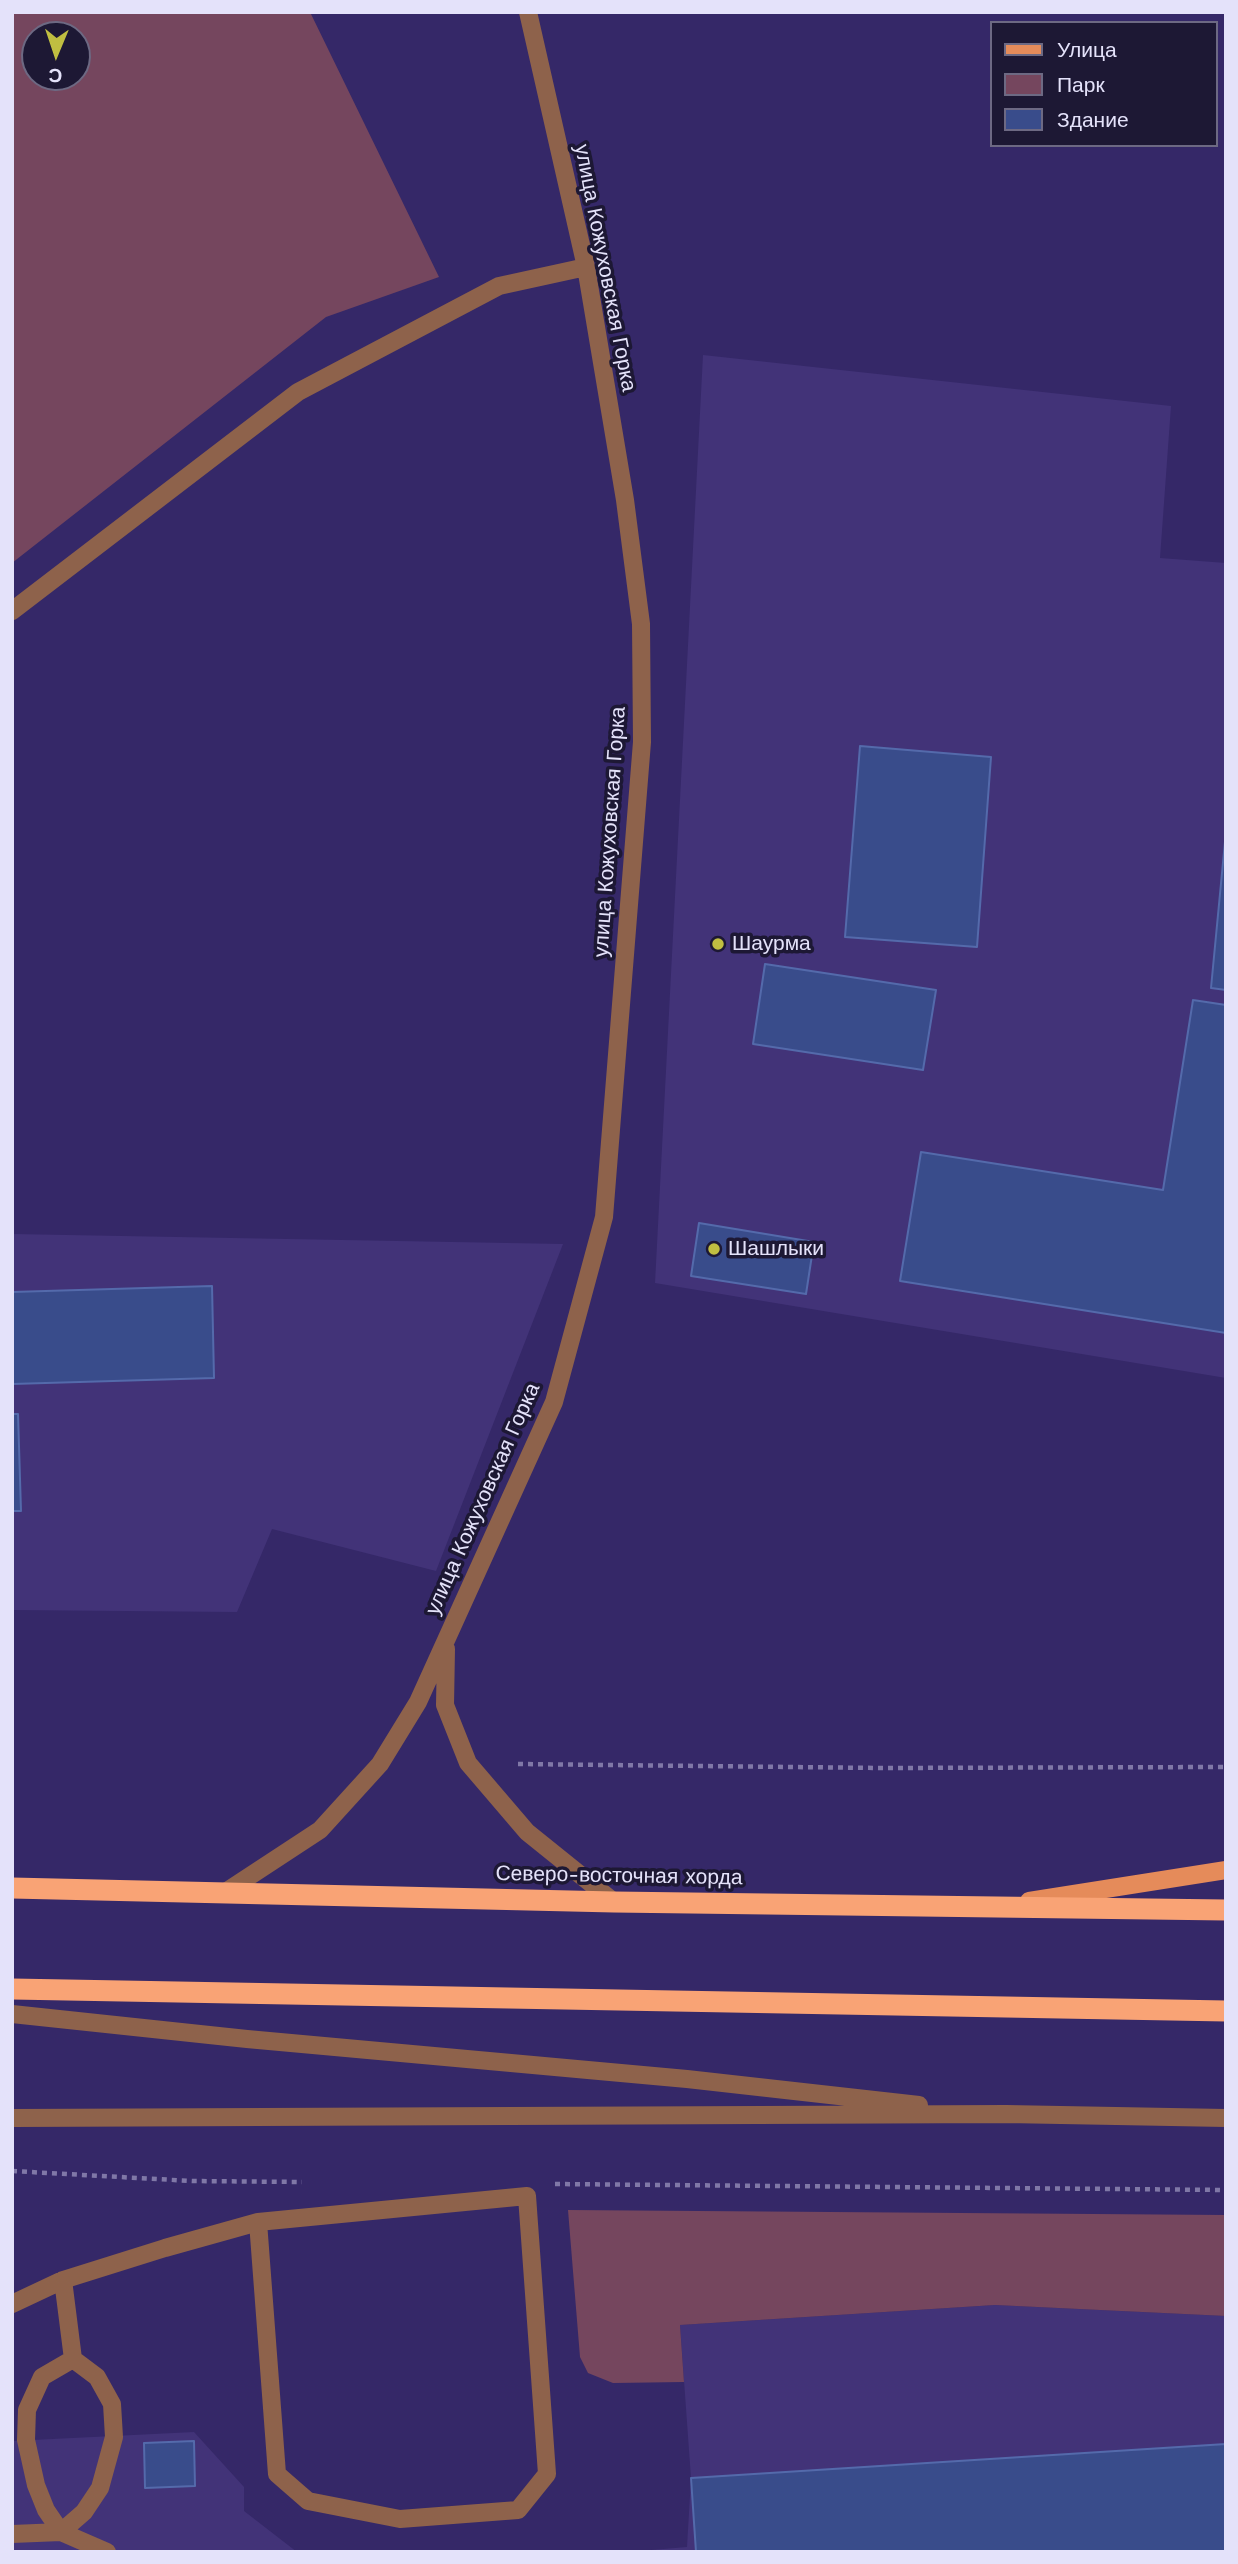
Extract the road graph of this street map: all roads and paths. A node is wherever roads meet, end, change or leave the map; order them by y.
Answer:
1 (528, 12) edge
2 (586, 267) junction
3 (12, 611) edge
4 (447, 1636) junction
5 (518, 1764) dead end
6 (1226, 1767) edge
7 (1226, 1870) edge
8 (12, 1888) edge
9 (224, 1893) junction
10 (614, 1902) junction
11 (996, 1906) junction
12 (1226, 1910) edge
13 (12, 1989) edge
14 (1226, 2011) edge
15 (12, 2014) edge
16 (1006, 2114) junction
17 (12, 2118) edge
18 (1226, 2118) edge
19 (12, 2171) edge
20 (304, 2182) dead end
21 (541, 2184) dead end
22 (1226, 2190) edge
23 (258, 2222) junction
24 (63, 2280) junction
25 (12, 2304) edge
26 (73, 2359) junction
27 (61, 2532) junction
28 (12, 2534) edge
29 (107, 2552) edge

1 - 2 street, улица Кожуховская Горка
2 - 3 street
2 - 4 street, улица Кожуховская Горка
4 - 9 street, улица Кожуховская Горка
4 - 10 street
5 - 6 path
7 - 11 main road
8 - 9 highway, Северо-восточная хорда
9 - 10 highway, Северо-восточная хорда
10 - 11 highway, Северо-восточная хорда
11 - 12 highway, Северо-восточная хорда
13 - 14 highway
15 - 16 street
16 - 17 street
16 - 18 street
19 - 20 path
21 - 22 path
23 - 23 street
23 - 24 street
24 - 25 street
24 - 26 street
26 - 27 street
26 - 27 street
27 - 28 street
27 - 29 street

